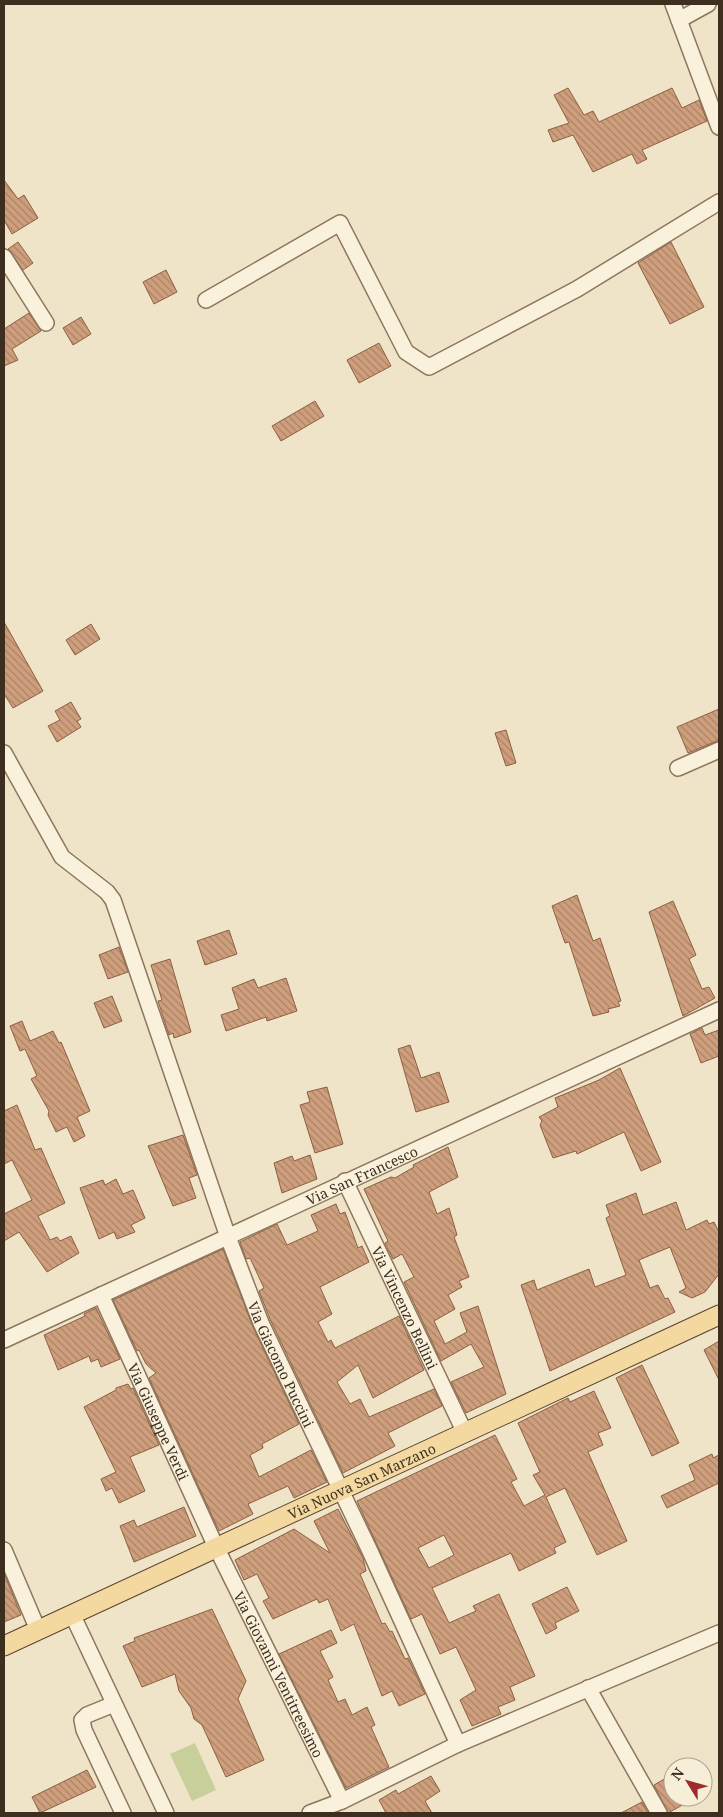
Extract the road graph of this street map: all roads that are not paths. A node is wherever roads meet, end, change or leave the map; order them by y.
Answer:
1 (673, 4) edge
2 (708, 4) edge
3 (680, 20) junction
4 (719, 127) edge
5 (719, 202) edge
6 (4, 257) edge
7 (206, 300) dead end
8 (46, 323) dead end
9 (719, 750) edge
10 (4, 753) edge
11 (678, 768) dead end
12 (719, 1010) edge
13 (345, 1181) junction
14 (228, 1237) junction
15 (101, 1295) junction
16 (719, 1315) edge
17 (4, 1340) edge
18 (465, 1433) junction
19 (340, 1490) junction
20 (216, 1547) junction
21 (4, 1550) edge
22 (72, 1614) junction
23 (38, 1630) junction
24 (719, 1633) edge
25 (4, 1646) edge
26 (588, 1688) junction
27 (114, 1704) junction
28 (458, 1744) junction
29 (342, 1801) junction
30 (123, 1813) edge
31 (166, 1813) edge
32 (310, 1813) edge
33 (658, 1813) edge

1 - 3 street
2 - 3 street
3 - 4 street
5 - 7 street
6 - 8 street
9 - 11 street
10 - 14 street, Via Giacomo Puccini
12 - 13 street, Via San Francesco
13 - 14 street, Via San Francesco
13 - 18 street, Via Vincenzo Bellini
14 - 15 street, Via San Francesco
14 - 19 street, Via Giacomo Puccini
15 - 17 street, Via San Francesco
15 - 20 street, Via Giuseppe Verdi
16 - 18 main road, Via Nuova San Marzano
18 - 19 main road, Via Nuova San Marzano
19 - 20 main road, Via Nuova San Marzano
19 - 28 street, Via Giacomo Puccini
20 - 22 main road, Via Nuova San Marzano
20 - 29 street, Via Giovanni Ventitreesimo
21 - 23 street
22 - 23 main road, Via Nuova San Marzano
22 - 27 street
23 - 25 main road, Via Nuova San Marzano
24 - 26 street
26 - 28 street
26 - 33 street
27 - 30 street
27 - 31 street
28 - 29 street
29 - 32 street

